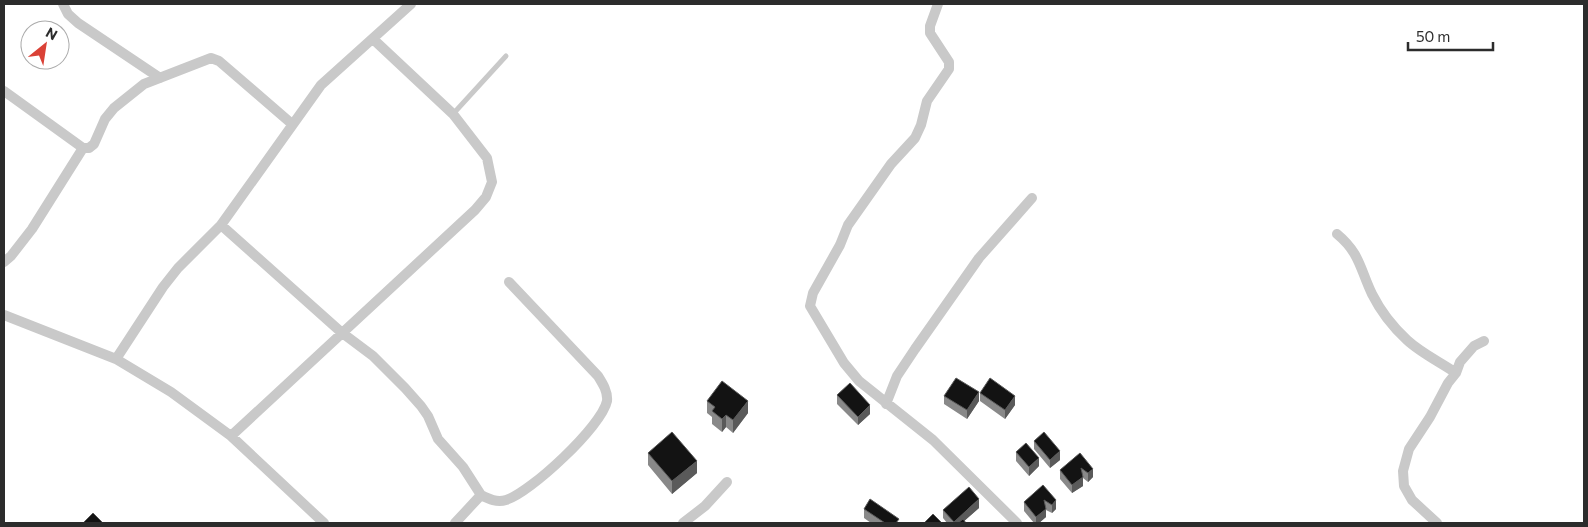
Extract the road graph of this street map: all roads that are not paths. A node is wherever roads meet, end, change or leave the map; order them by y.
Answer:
1 (62, 4) edge
2 (411, 4) edge
3 (938, 4) edge
4 (373, 39) junction
5 (506, 56) dead end
6 (160, 78) junction
7 (4, 91) edge
8 (453, 114) junction
9 (292, 124) junction
10 (83, 148) junction
11 (1032, 198) dead end
12 (221, 225) junction
13 (1337, 234) dead end
14 (4, 262) edge
15 (508, 282) dead end
16 (4, 315) edge
17 (341, 332) junction
18 (1484, 341) dead end
19 (116, 359) junction
20 (1456, 373) junction
21 (886, 404) junction
22 (231, 436) junction
23 (727, 482) dead end
24 (481, 494) junction
25 (324, 523) edge
26 (455, 523) edge
27 (683, 523) edge
28 (1017, 523) edge
29 (1437, 523) edge

1 - 6 street
2 - 4 street
3 - 21 street
4 - 8 street
4 - 9 street
5 - 8 lane
6 - 9 street
6 - 10 street
7 - 10 street
8 - 17 street
9 - 12 street
10 - 14 street
11 - 21 street
12 - 17 street
12 - 19 street
13 - 20 street
15 - 24 street
16 - 19 street
17 - 22 street
17 - 24 street
18 - 20 street
19 - 22 street
20 - 29 street
21 - 28 street
22 - 25 street
23 - 27 street
24 - 26 street

